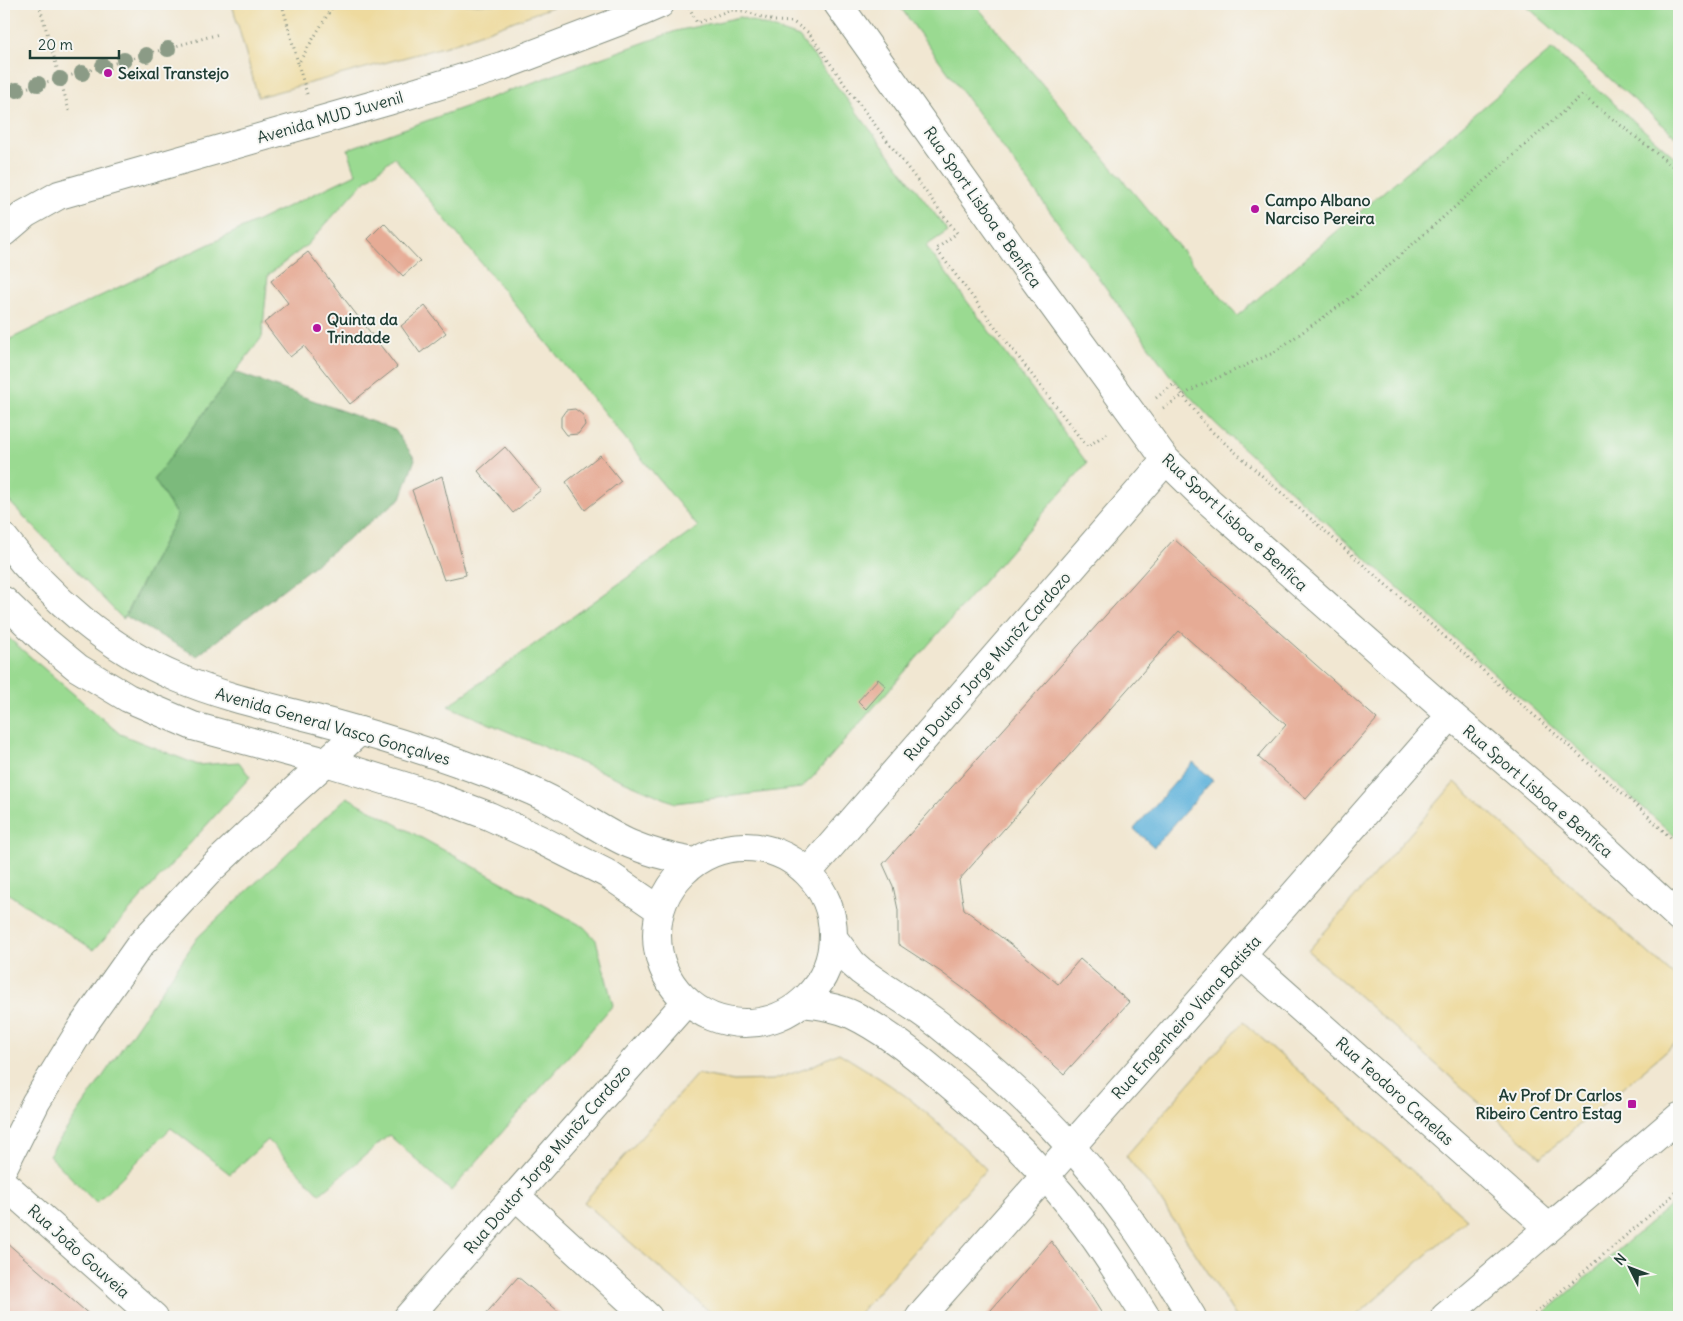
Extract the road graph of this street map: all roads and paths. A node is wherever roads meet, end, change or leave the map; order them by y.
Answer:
1 (40, 4) edge
2 (282, 4) edge
3 (334, 4) edge
4 (660, 4) edge
5 (838, 4) edge
6 (219, 34) dead end
7 (298, 64) junction
8 (60, 78) junction
9 (4, 94) edge
10 (70, 114) dead end
11 (315, 121) junction
12 (1679, 171) edge
13 (4, 232) edge
14 (1139, 423) junction
15 (1166, 460) junction
16 (4, 538) edge
17 (4, 601) edge
18 (1451, 715) junction
19 (360, 731) junction
20 (294, 753) junction
21 (326, 762) junction
22 (284, 800) junction
23 (694, 862) junction
24 (808, 872) junction
25 (660, 910) junction
26 (1679, 917) edge
27 (834, 939) junction
28 (1241, 955) junction
29 (687, 1001) junction
30 (801, 1003) junction
31 (1679, 1117) edge
32 (1070, 1146) junction
33 (4, 1166) edge
34 (1045, 1175) junction
35 (4, 1184) edge
36 (1679, 1190) edge
37 (515, 1195) junction
38 (1548, 1227) junction
39 (154, 1317) edge
40 (408, 1317) edge
41 (648, 1317) edge
42 (920, 1317) edge
43 (1146, 1317) edge
44 (1192, 1317) edge
45 (1445, 1317) edge
46 (1531, 1317) edge

1 - 8 path
2 - 7 path
3 - 7 path
4 - 11 street, Avenida MUD Juvenil
5 - 14 street, Rua Sport Lisboa e Benfica
6 - 8 path
7 - 11 path
8 - 9 path
8 - 10 path
11 - 13 street, Avenida MUD Juvenil
12 - 14 path
14 - 15 street, Rua Sport Lisboa e Benfica
15 - 18 street, Rua Sport Lisboa e Benfica
15 - 24 street, Rua Doutor Jorge Munõz Cardozo
16 - 19 street, Avenida General Vasco Gonçalves
17 - 20 street
18 - 26 street, Rua Sport Lisboa e Benfica
18 - 28 street, Rua Engenheiro Viana Batista
19 - 21 street
19 - 23 street, Avenida General Vasco Gonçalves
20 - 21 street
20 - 22 street
21 - 22 street
21 - 25 street
22 - 33 street
23 - 24 street
23 - 25 street
24 - 27 street
25 - 29 street
27 - 30 street
27 - 32 street
28 - 32 street, Rua Engenheiro Viana Batista
28 - 38 street, Rua Teodoro Canelas
29 - 30 street
29 - 37 street, Rua Doutor Jorge Munõz Cardozo
30 - 34 street
31 - 38 street
32 - 34 street, Rua Engenheiro Viana Batista
32 - 44 street
34 - 42 street, Rua Engenheiro Viana Batista
34 - 43 street
35 - 39 street, Rua João Gouveia
36 - 46 path
37 - 40 street, Rua Doutor Jorge Munõz Cardozo
37 - 41 street
38 - 45 street

